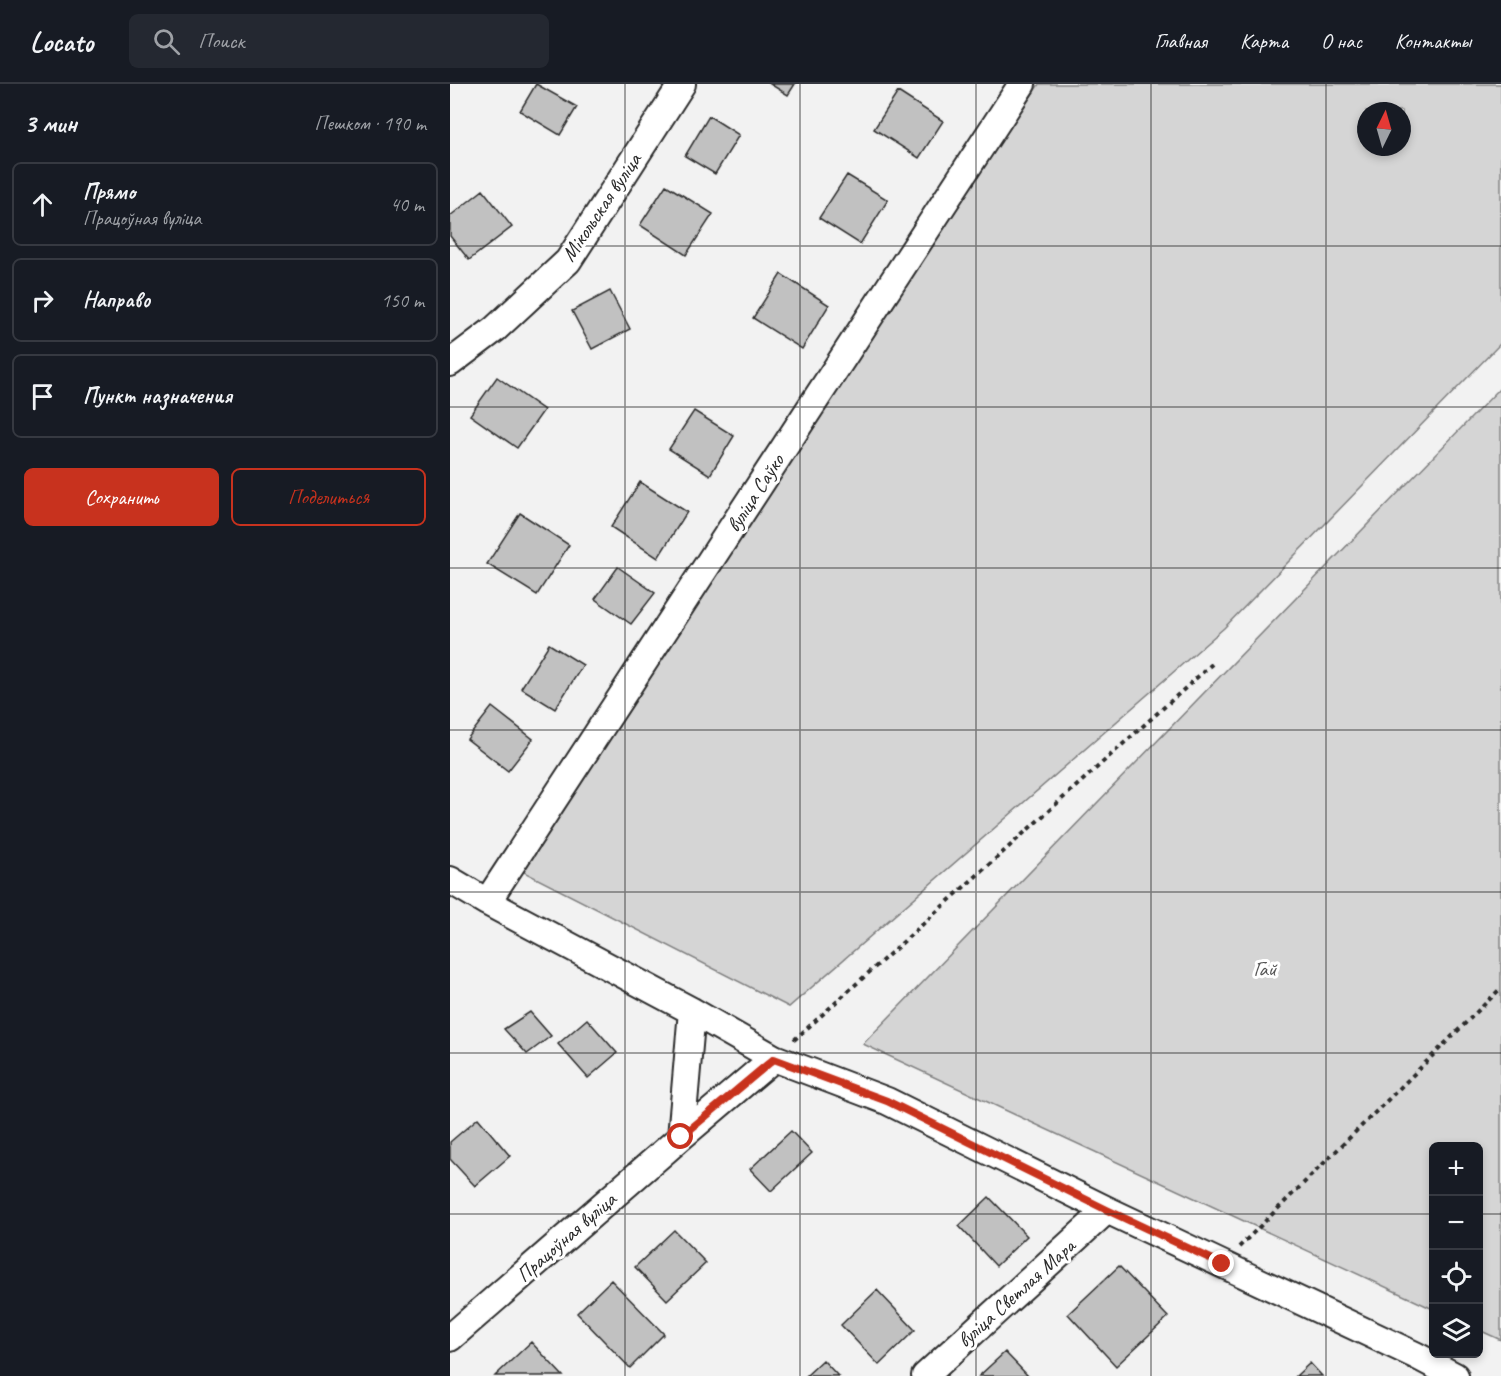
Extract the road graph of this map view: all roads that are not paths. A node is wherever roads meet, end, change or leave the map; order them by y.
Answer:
1 (681, 84) edge
2 (1022, 84) edge
3 (450, 363) edge
4 (450, 880) edge
5 (487, 902) junction
6 (692, 1011) junction
7 (774, 1059) junction
8 (681, 1137) junction
9 (1107, 1210) junction
10 (450, 1338) edge
11 (1412, 1365) edge
12 (925, 1376) edge
13 (1455, 1376) edge

1 - 3 street, Мікольская вуліца
2 - 5 street, вуліца Саўко
4 - 5 street
5 - 6 street
6 - 7 street
6 - 8 street
7 - 8 street, Працоўная вуліца
7 - 9 street
8 - 10 street, Працоўная вуліца
9 - 11 street
9 - 12 street, вуліца Светлая Мара
11 - 13 street

